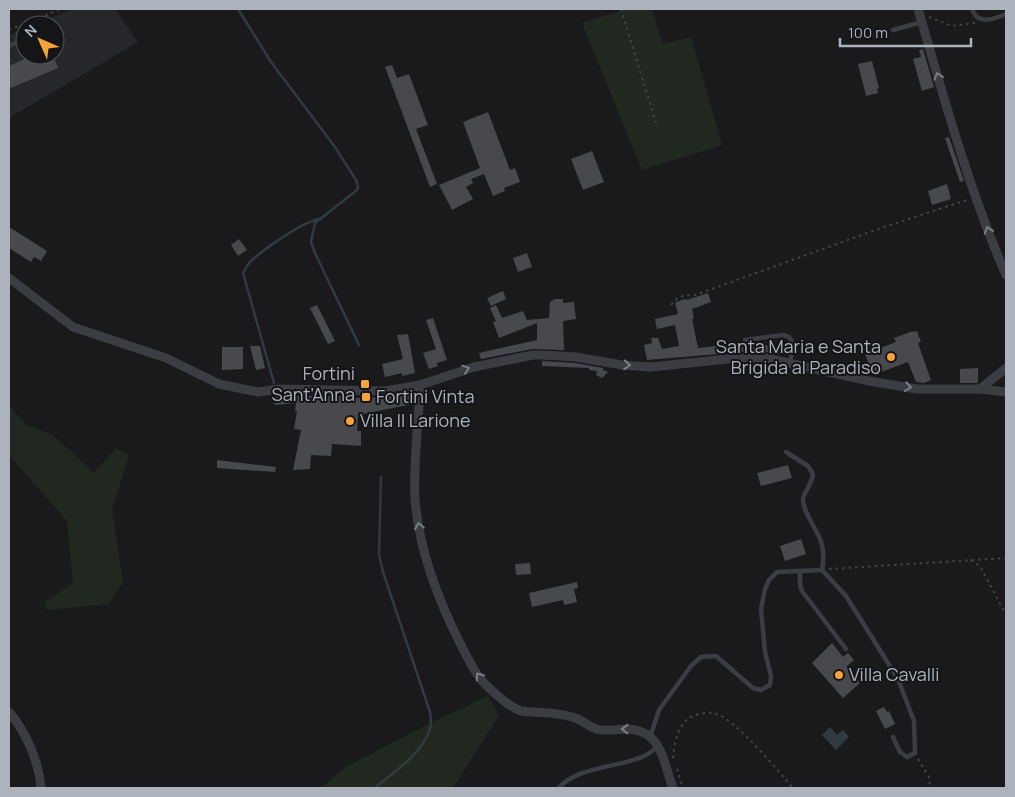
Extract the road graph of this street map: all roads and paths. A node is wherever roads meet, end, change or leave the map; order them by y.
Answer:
1 (61, 9) edge
2 (621, 9) edge
3 (972, 9) edge
4 (920, 14) edge
5 (1006, 14) edge
6 (984, 20) junction
7 (9, 30) edge
8 (893, 30) dead end
9 (656, 123) dead end
10 (976, 197) junction
11 (1006, 275) edge
12 (9, 278) edge
13 (671, 305) dead end
14 (744, 340) dead end
15 (790, 364) junction
16 (1006, 368) edge
17 (420, 385) junction
18 (980, 389) junction
19 (1006, 392) edge
20 (786, 452) dead end
21 (1006, 558) edge
22 (972, 560) junction
23 (822, 570) junction
24 (800, 571) junction
25 (1006, 615) edge
26 (846, 649) dead end
27 (9, 712) edge
28 (650, 737) junction
29 (893, 737) dead end
30 (659, 746) junction
31 (915, 753) junction
32 (42, 788) edge
33 (559, 788) edge
34 (673, 788) edge
35 (683, 788) edge
36 (793, 788) edge
37 (930, 788) edge

1 - 7 path
2 - 9 path
3 - 6 lane
4 - 6 path
4 - 8 lane
10 -> 4 street
5 - 6 lane
11 -> 10 street
10 - 13 path
12 - 17 street
14 - 15 lane
17 -> 15 street
15 -> 18 street
16 - 18 street
28 -> 17 street
18 - 19 street
20 - 23 lane
21 - 22 path
22 - 23 path
22 - 25 path
23 - 24 lane
23 - 31 lane
24 - 26 lane
24 - 28 lane
27 - 32 street
28 - 30 street
29 - 31 lane
30 - 33 lane
30 - 34 street
31 - 37 path
35 - 36 path

